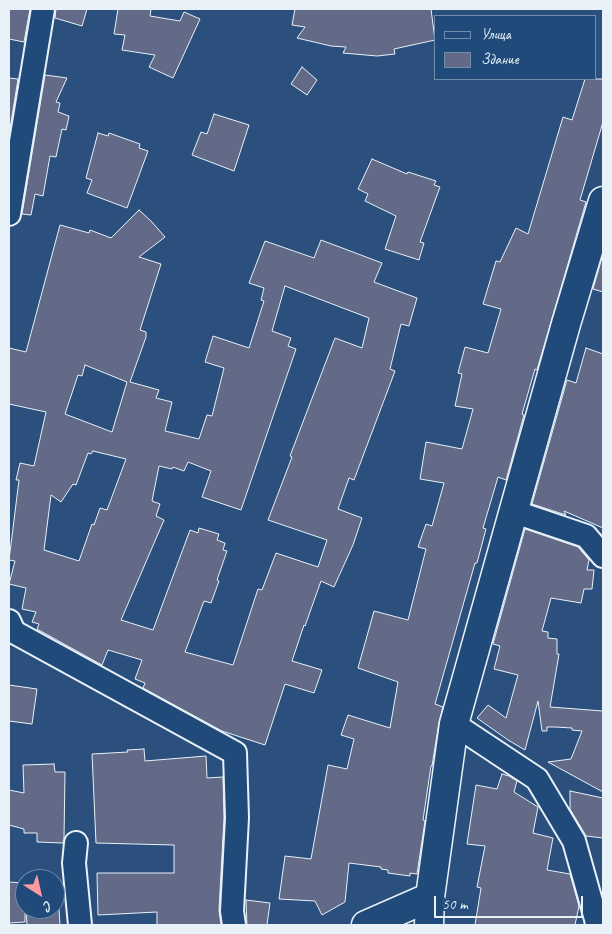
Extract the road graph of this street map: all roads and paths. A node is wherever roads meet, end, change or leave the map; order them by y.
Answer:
1 (43, 9) edge
2 (603, 201) edge
3 (9, 214) edge
4 (515, 512) junction
5 (603, 556) edge
6 (10, 628) edge
7 (454, 724) junction
8 (76, 843) dead end
9 (430, 897) junction
10 (599, 920) edge
11 (80, 925) edge
12 (234, 925) edge
13 (366, 925) edge
14 (429, 925) edge

1 - 3 street
2 - 4 street
4 - 5 street
4 - 7 street
6 - 12 street
7 - 9 street
7 - 10 street
8 - 11 street
9 - 13 street
9 - 14 street

